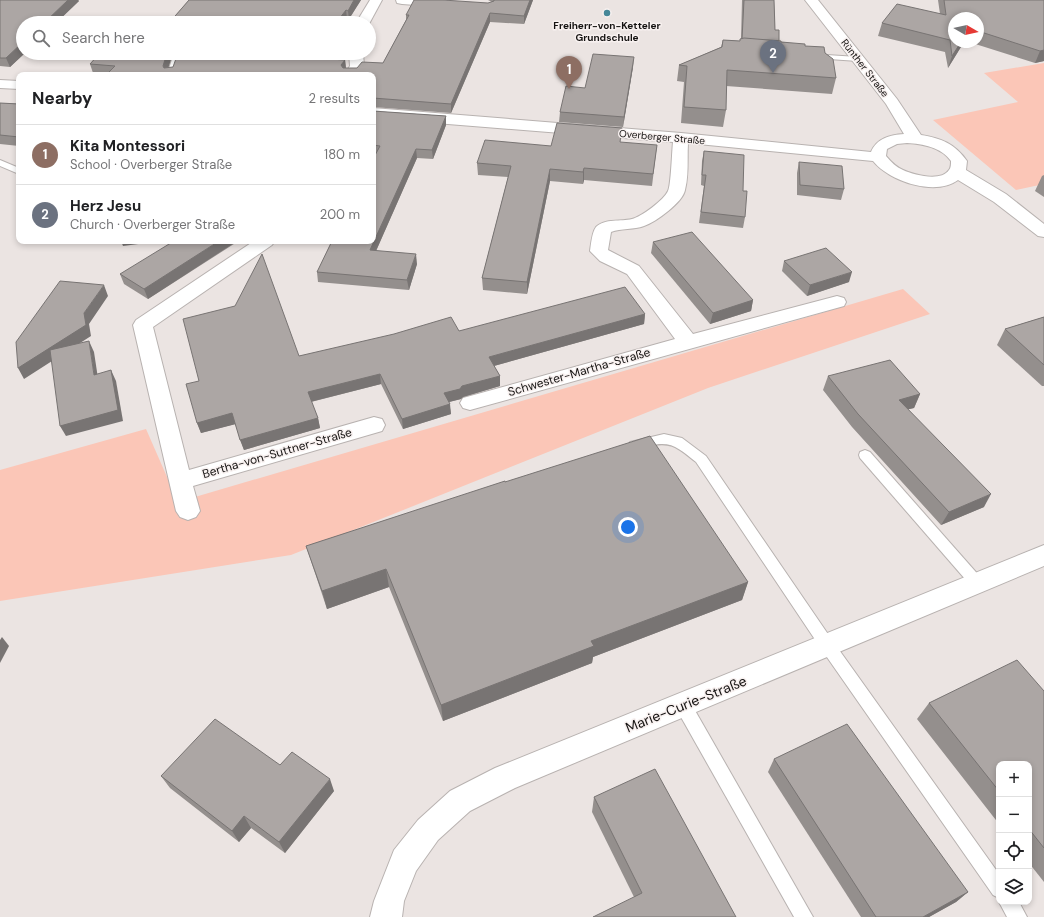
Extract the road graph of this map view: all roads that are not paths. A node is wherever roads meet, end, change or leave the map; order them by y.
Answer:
1 (376, 0) edge
2 (402, 0) edge
3 (811, 0) edge
4 (457, 4) edge
5 (367, 16) edge
6 (803, 55) edge
7 (175, 60) edge
8 (357, 60) edge
9 (858, 60) junction
10 (171, 72) edge
11 (354, 72) edge
12 (0, 84) edge
13 (16, 85) edge
14 (376, 113) edge
15 (681, 138) junction
16 (915, 138) junction
17 (878, 157) junction
18 (0, 163) edge
19 (16, 170) edge
20 (957, 172) junction
21 (1044, 232) edge
22 (262, 244) edge
23 (837, 302) dead end
24 (688, 342) junction
25 (470, 403) dead end
26 (374, 425) dead end
27 (623, 448) edge
28 (865, 455) dead end
29 (181, 481) junction
30 (188, 511) dead end
31 (1044, 555) edge
32 (978, 583) junction
33 (827, 645) junction
34 (683, 706) junction
35 (996, 885) edge
36 (1010, 905) edge
37 (386, 917) edge
38 (804, 917) edge
39 (1018, 917) edge

1 - 5 street
2 - 4 street
3 - 9 street, Rünther Straße
6 - 9 lane
7 - 10 lane
8 - 11 street
9 - 16 street, Rünther Straße
12 - 13 street
14 - 15 street, Overberger Straße
15 - 17 street, Overberger Straße
15 - 24 street
16 - 17 street
16 - 20 street
17 - 20 street
18 - 19 lane
20 - 21 street
22 - 29 street
23 - 24 street, Schwester-Martha-Straße
24 - 25 street, Schwester-Martha-Straße
26 - 29 street, Bertha-von-Suttner-Straße
27 - 33 lane
28 - 32 lane
29 - 30 street
31 - 32 street, Marie-Curie-Straße
32 - 33 street, Marie-Curie-Straße
33 - 34 street, Marie-Curie-Straße
33 - 35 lane
34 - 37 street, Marie-Curie-Straße
34 - 38 lane
36 - 39 lane

